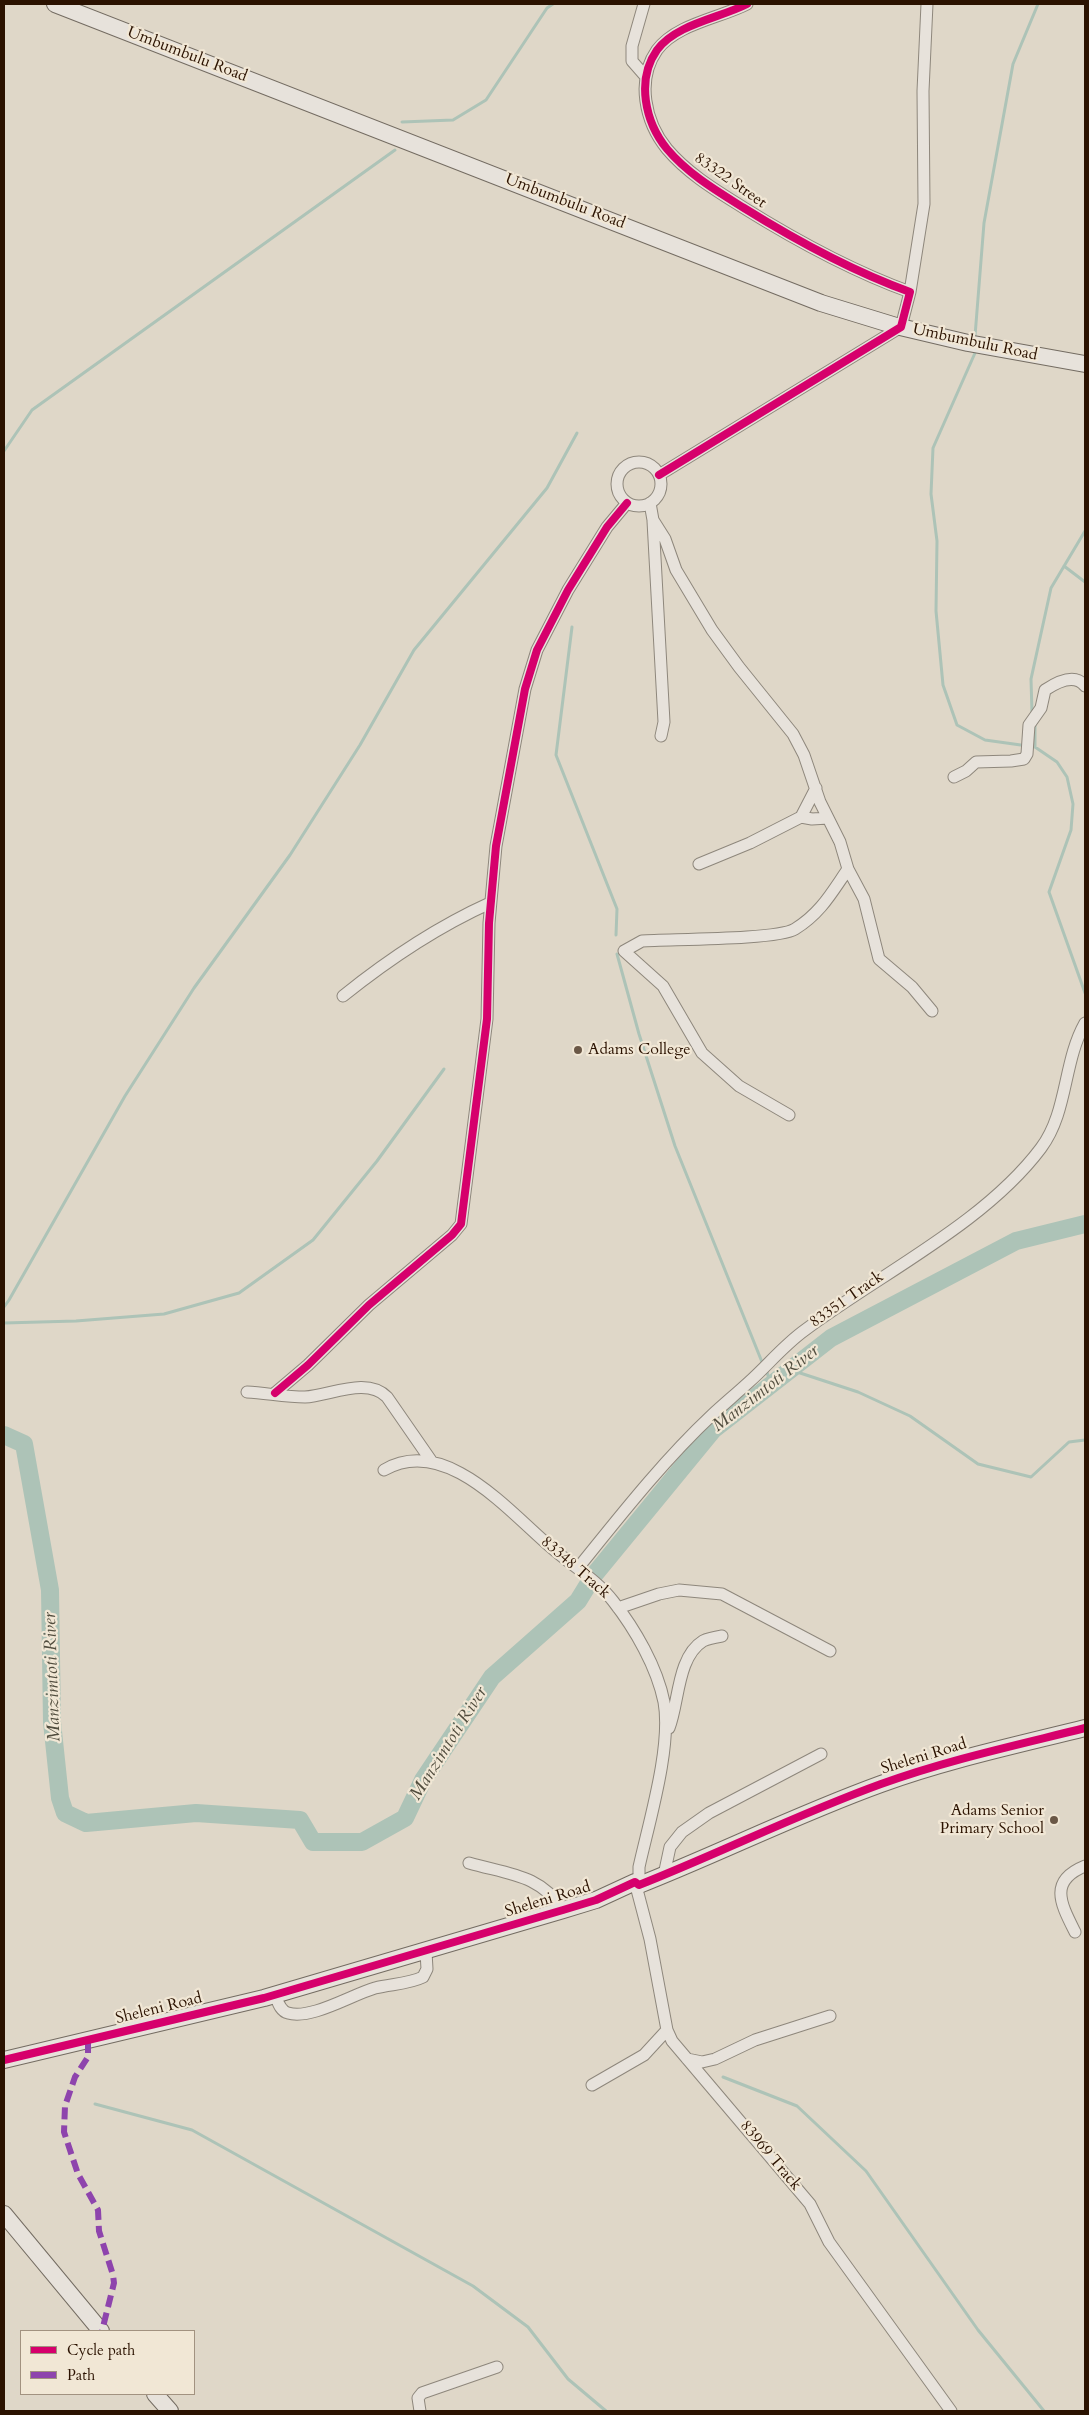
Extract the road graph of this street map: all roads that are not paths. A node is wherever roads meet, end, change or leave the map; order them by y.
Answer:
1 (55, 4) edge
2 (644, 4) edge
3 (747, 4) edge
4 (927, 4) edge
5 (646, 77) junction
6 (910, 292) junction
7 (901, 327) junction
8 (1085, 364) edge
9 (658, 475) junction
10 (627, 503) junction
11 (650, 503) junction
12 (653, 520) junction
13 (1085, 686) edge
14 (661, 736) dead end
15 (954, 776) dead end
16 (816, 788) junction
17 (801, 817) junction
18 (828, 818) junction
19 (700, 864) dead end
20 (848, 869) junction
21 (490, 903) junction
22 (343, 996) dead end
23 (932, 1012) dead end
24 (1085, 1023) edge
25 (789, 1115) dead end
26 (247, 1392) dead end
27 (275, 1393) junction
28 (432, 1462) junction
29 (384, 1470) dead end
30 (583, 1571) junction
31 (618, 1608) junction
32 (722, 1636) dead end
33 (830, 1651) dead end
34 (1085, 1728) edge
35 (666, 1737) junction
36 (821, 1754) dead end
37 (469, 1863) dead end
38 (1085, 1866) edge
39 (664, 1875) junction
40 (637, 1884) junction
41 (563, 1910) junction
42 (1075, 1932) dead end
43 (426, 1952) junction
44 (275, 1995) junction
45 (830, 2016) dead end
46 (667, 2030) junction
47 (687, 2059) junction
48 (4, 2060) edge
49 (592, 2085) dead end
50 (4, 2214) edge
51 (100, 2330) edge
52 (497, 2367) dead end
53 (156, 2395) edge
54 (170, 2411) edge
55 (420, 2411) edge
56 (951, 2411) edge

1 - 7 main road, Umbumbulu Road
2 - 5 street
3 - 5 street, 83322 Street
4 - 6 street
5 - 6 street, 83322 Street
6 - 7 street
7 - 8 main road, Umbumbulu Road
7 - 9 street
9 - 10 street
9 - 11 street
10 - 11 street
10 - 21 street
11 - 12 street
12 - 14 street
12 - 16 street
13 - 15 street
16 - 17 street
16 - 18 street
17 - 18 street
17 - 19 street
18 - 20 street
20 - 23 street
20 - 25 street
21 - 22 street
21 - 27 street
24 - 30 street, 83351 Track
26 - 27 street
27 - 28 street
28 - 29 street, 83348 Track
28 - 30 street, 83348 Track
30 - 31 street, 83348 Track
31 - 33 street
31 - 35 street, 83348 Track
32 - 35 street
34 - 39 main road, Sheleni Road
35 - 40 street, 83348 Track
36 - 39 street
37 - 41 street
38 - 42 street
39 - 40 main road, Sheleni Road
40 - 41 main road, Sheleni Road
40 - 46 street, 83969 Track
41 - 43 main road, Sheleni Road
43 - 44 main road, Sheleni Road
43 - 44 street
44 - 48 main road, Sheleni Road
45 - 47 street
46 - 47 street, 83969 Track
46 - 49 street
47 - 56 street, 83969 Track
50 - 51 main road
52 - 55 street
53 - 54 main road

